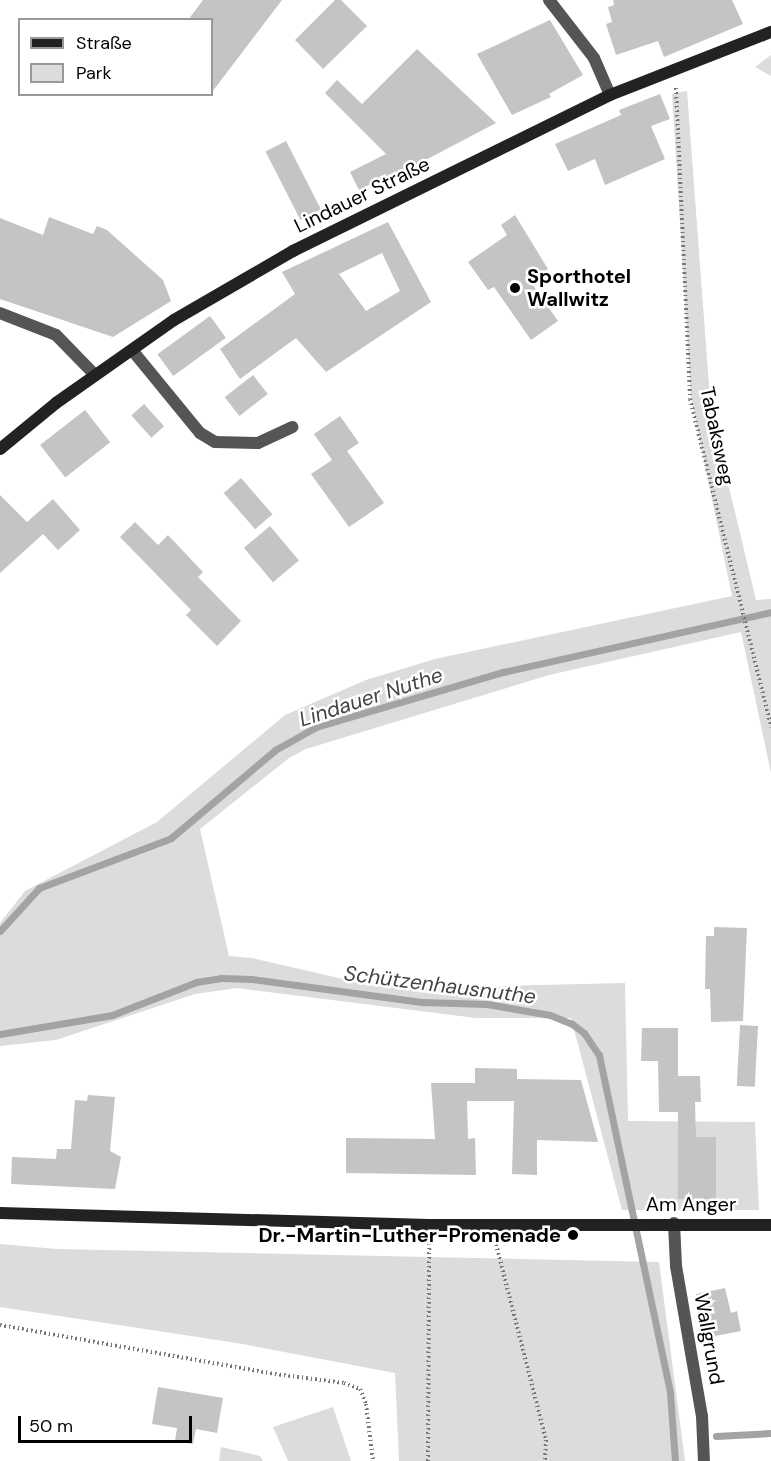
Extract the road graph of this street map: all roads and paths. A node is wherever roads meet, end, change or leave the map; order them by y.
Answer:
1 (549, 0) edge
2 (771, 32) edge
3 (673, 72) junction
4 (610, 95) junction
5 (0, 313) edge
6 (132, 350) junction
7 (95, 375) junction
8 (293, 427) dead end
9 (0, 449) edge
10 (771, 727) edge
11 (0, 1213) edge
12 (667, 1223) junction
13 (429, 1225) junction
14 (492, 1225) junction
15 (771, 1225) edge
16 (0, 1325) edge
17 (373, 1461) edge
18 (428, 1461) edge
19 (545, 1461) edge
20 (704, 1461) edge

1 - 4 street
2 - 3 street, Lindauer Straße
3 - 4 street, Lindauer Straße
3 - 10 path, Tabaksweg
4 - 6 street, Lindauer Straße
5 - 7 street
6 - 7 street, Lindauer Straße
6 - 8 street
7 - 9 street, Lindauer Straße
11 - 13 street
12 - 14 street, Am Anger
12 - 15 street, Am Anger
12 - 20 street, Wallgrund
13 - 14 street
13 - 18 path
14 - 19 path
16 - 17 path

